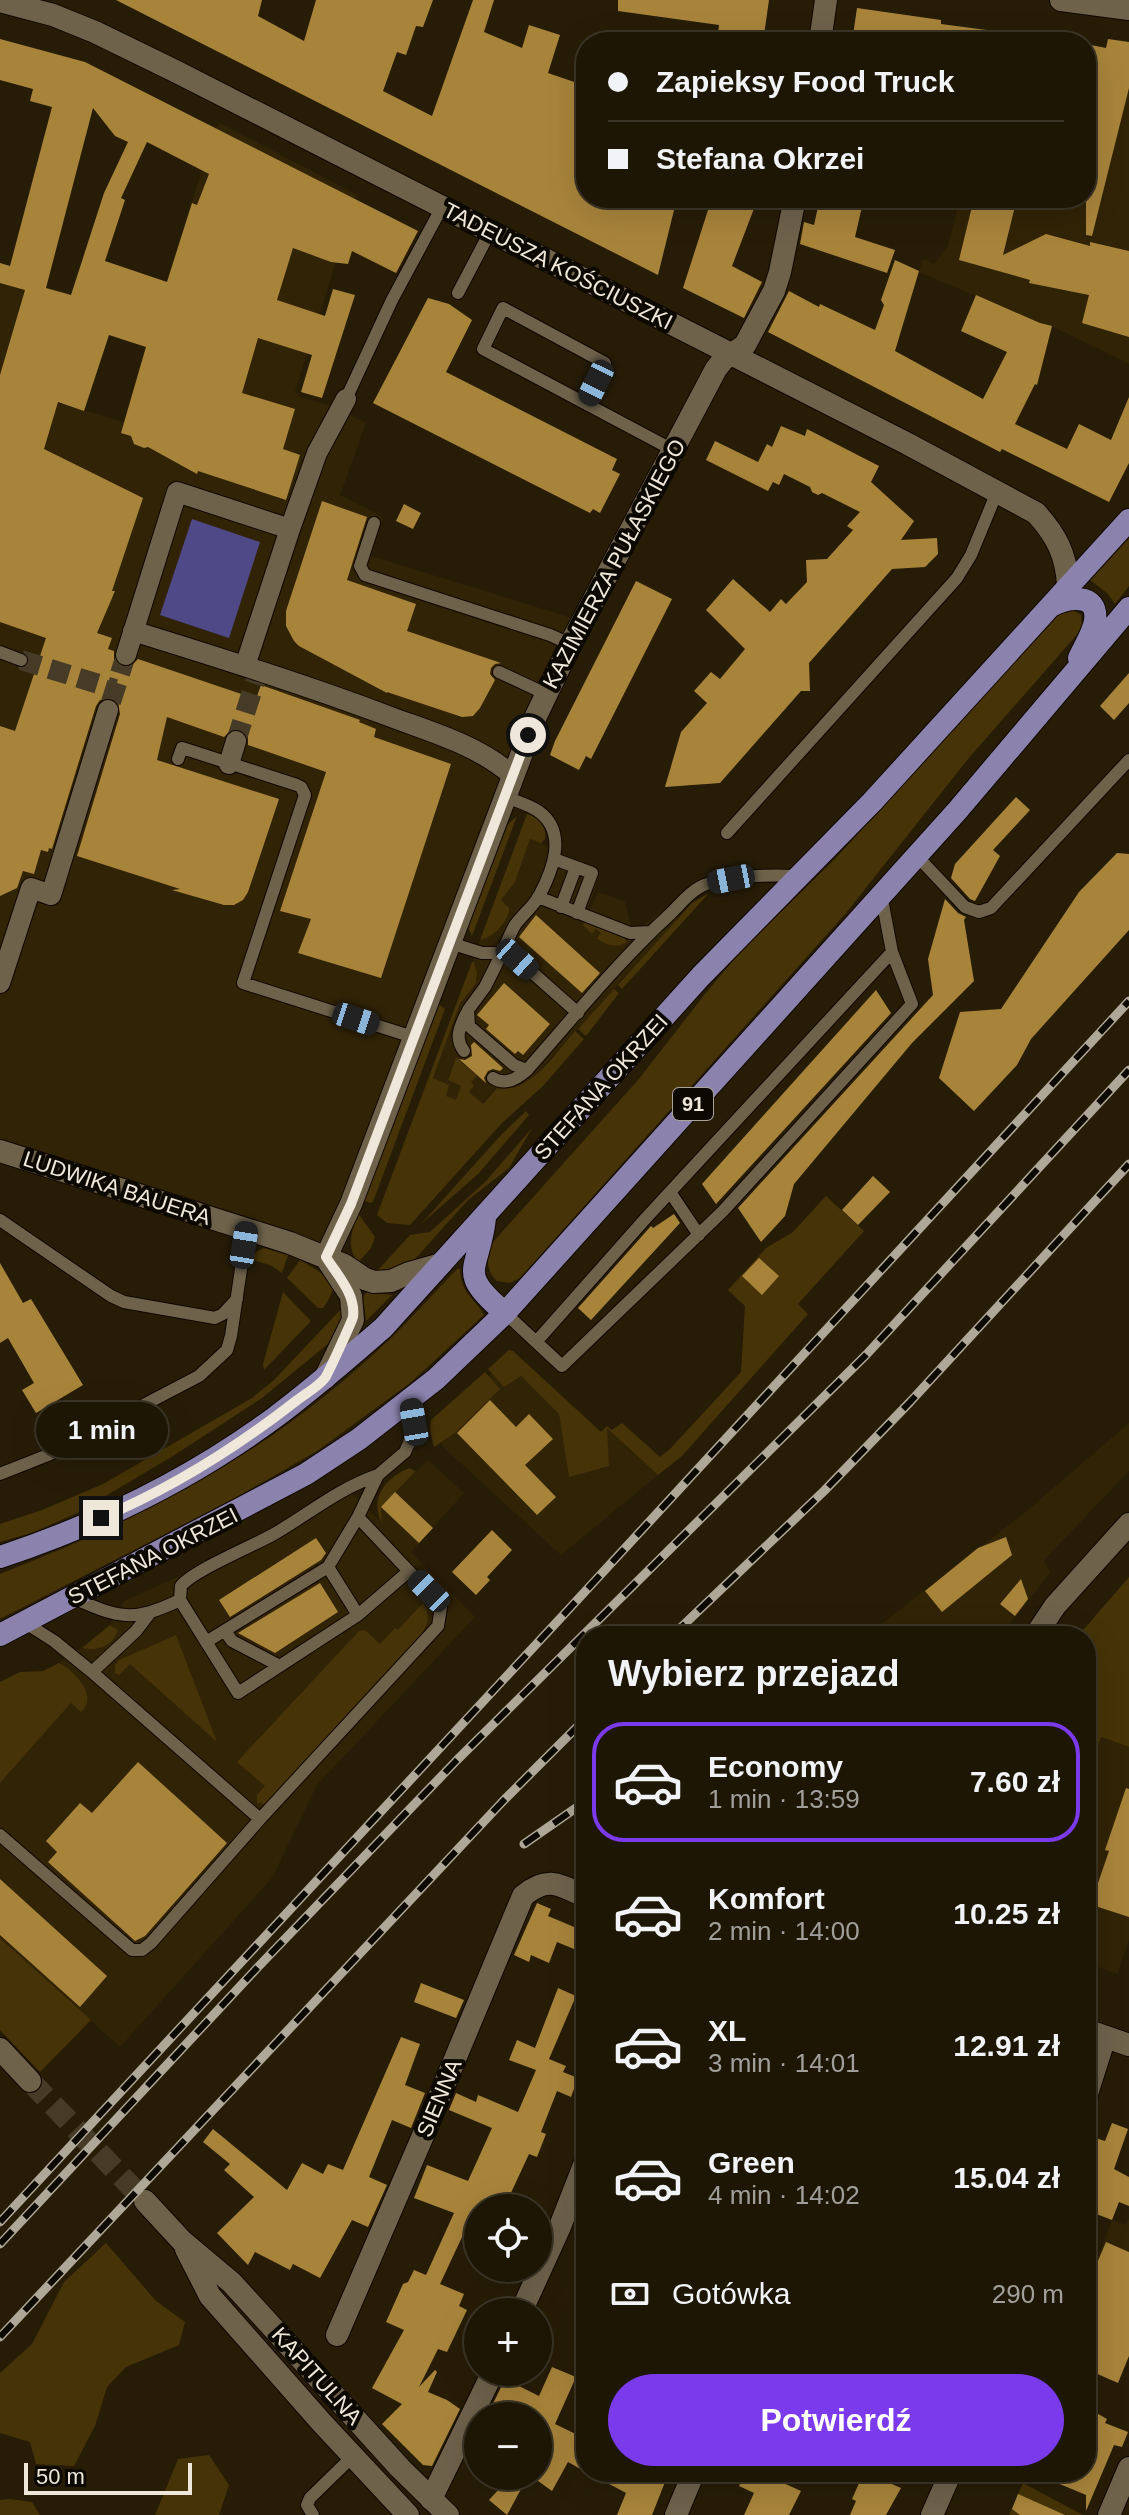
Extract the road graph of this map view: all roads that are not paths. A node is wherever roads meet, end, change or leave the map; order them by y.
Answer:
1 (826, 0) edge
2 (1061, 0) edge
3 (0, 1) edge
4 (1129, 9) edge
5 (821, 32) edge
6 (442, 207) junction
7 (793, 208) edge
8 (490, 232) junction
9 (458, 293) dead end
10 (732, 354) junction
11 (346, 399) joint
12 (586, 402) junction
13 (673, 450) junction
14 (997, 492) junction
15 (1129, 520) edge
16 (374, 523) dead end
17 (290, 529) junction
18 (1068, 584) junction
19 (1046, 608) junction
20 (1125, 622) edge
21 (133, 631) junction
22 (570, 644) junction
23 (0, 652) edge
24 (126, 655) tunnel mouth
25 (21, 660) tunnel mouth
26 (245, 666) junction
27 (499, 672) dead end
28 (1070, 680) junction
29 (546, 694) junction
30 (108, 710) tunnel mouth
31 (236, 741) tunnel mouth
32 (178, 759) dead end
33 (1129, 760) edge
34 (229, 764) junction
35 (512, 775) junction
36 (504, 796) junction
37 (727, 833) dead end
38 (916, 855) junction
39 (554, 859) junction
40 (576, 867) junction
41 (797, 876) junction
42 (881, 894) junction
43 (538, 897) junction
44 (561, 907) junction
45 (577, 913) junction
46 (650, 932) junction
47 (450, 943) junction
48 (892, 952) junction
49 (502, 953) junction
50 (0, 983) edge
51 (468, 1010) junction
52 (578, 1013) junction
53 (413, 1037) junction
54 (464, 1051) dead end
55 (527, 1070) junction
56 (493, 1078) dead end
57 (0, 1151) edge
58 (670, 1192) junction
59 (485, 1217) junction
60 (0, 1220) edge
61 (247, 1229) junction
62 (699, 1235) junction
63 (326, 1257) junction
64 (441, 1264) junction
65 (237, 1299) junction
66 (505, 1313) junction
67 (536, 1342) junction
68 (325, 1378) junction
69 (410, 1400) junction
70 (0, 1474) edge
71 (378, 1475) junction
72 (358, 1517) junction
73 (1129, 1524) edge
74 (0, 1557) edge
75 (328, 1567) junction
76 (409, 1571) junction
77 (71, 1597) junction
78 (180, 1600) junction
79 (149, 1614) junction
80 (358, 1615) junction
81 (24, 1622) junction
82 (1042, 1626) edge
83 (225, 1631) junction
84 (0, 1635) edge
85 (206, 1642) junction
86 (280, 1666) junction
87 (92, 1672) junction
88 (260, 1819) junction
89 (0, 1835) edge
90 (576, 1893) edge
91 (1096, 2033) edge
92 (1129, 2045) edge
93 (0, 2049) edge
94 (30, 2081) tunnel mouth
95 (576, 2186) edge
96 (145, 2201) tunnel mouth
97 (182, 2241) junction
98 (527, 2298) edge
99 (337, 2335) dead end
100 (486, 2386) edge
101 (353, 2456) junction
102 (1129, 2468) edge
103 (690, 2482) edge
104 (947, 2482) edge
105 (431, 2499) junction
106 (313, 2515) edge
107 (408, 2515) edge
108 (448, 2515) edge
109 (676, 2515) edge
110 (932, 2515) edge
111 (1109, 2515) edge

1 - 5 street
2 - 4 street
3 - 6 street, TADEUSZA KOŚCIUSZKI
6 - 8 street, TADEUSZA KOŚCIUSZKI
6 - 11 lane
7 - 10 street, KAZIMIERZA PUŁASKIEGO
8 - 9 lane
8 - 10 street, TADEUSZA KOŚCIUSZKI
10 - 13 street, KAZIMIERZA PUŁASKIEGO
10 - 14 street, TADEUSZA KOŚCIUSZKI
11 - 17 street
12 - 12 lane
12 - 13 lane
13 - 22 street, KAZIMIERZA PUŁASKIEGO
14 - 18 street, TADEUSZA KOŚCIUSZKI
14 - 37 lane
15 - 18 main road, STEFANA OKRZEI
16 - 22 lane
17 - 21 street
17 - 26 street
18 - 19 main road, STEFANA OKRZEI
19 - 28 main road
19 - 41 main road, STEFANA OKRZEI
20 - 28 main road, STEFANA OKRZEI / 91
21 - 24 street
21 - 26 street
22 - 29 street, KAZIMIERZA PUŁASKIEGO
23 - 25 lane
26 - 35 street
27 - 29 lane
28 - 38 main road, STEFANA OKRZEI / 91
29 - 35 street, KAZIMIERZA PUŁASKIEGO
30 - 50 street
31 - 34 street
32 - 34 lane
33 - 38 lane
34 - 53 lane
35 - 36 street, KAZIMIERZA PUŁASKIEGO
36 - 39 lane
36 - 47 street, KAZIMIERZA PUŁASKIEGO
38 - 42 main road, STEFANA OKRZEI / 91
39 - 40 lane
39 - 43 lane
40 - 44 lane
40 - 45 lane
41 - 46 lane
41 - 59 main road, STEFANA OKRZEI
42 - 48 lane
42 - 66 main road, STEFANA OKRZEI / 91
43 - 44 lane
43 - 49 lane
44 - 45 lane
45 - 46 lane
46 - 52 lane
47 - 49 lane
47 - 53 street, KAZIMIERZA PUŁASKIEGO
48 - 58 lane
48 - 62 lane
49 - 51 lane
49 - 52 lane
51 - 54 lane
51 - 55 lane
52 - 55 lane
53 - 63 street, KAZIMIERZA PUŁASKIEGO
55 - 56 lane
57 - 61 street, LUDWIKA BAUERA
58 - 62 lane
58 - 67 lane
59 - 64 main road, STEFANA OKRZEI
59 - 66 main road
60 - 65 lane
61 - 63 street, LUDWIKA BAUERA
61 - 65 lane
62 - 67 lane
63 - 64 street, LUDWIKA BAUERA
63 - 68 street
64 - 68 main road, STEFANA OKRZEI
65 - 70 lane
66 - 67 lane
66 - 69 main road, STEFANA OKRZEI / 91
68 - 74 main road, STEFANA OKRZEI
69 - 71 lane
69 - 77 main road, STEFANA OKRZEI / 91
71 - 72 lane
71 - 78 lane
72 - 75 lane
72 - 76 lane
73 - 82 street
75 - 80 lane
75 - 83 lane
76 - 80 lane
76 - 88 lane
77 - 79 lane
77 - 81 main road, STEFANA OKRZEI / 91
78 - 79 lane
78 - 85 lane
79 - 87 lane
80 - 86 lane
81 - 84 main road, STEFANA OKRZEI / 91
81 - 87 lane
83 - 85 lane
83 - 86 lane
85 - 86 lane
87 - 88 lane
88 - 89 lane
90 - 99 street, SIENNA
91 - 92 street
93 - 94 street
95 - 98 street
96 - 97 street, KAPITULNA
97 - 101 street, KAPITULNA
97 - 105 street, KAPITULNA
100 - 105 street
101 - 106 lane
101 - 107 street, KAPITULNA
102 - 111 street
103 - 109 street
104 - 110 street
105 - 108 street, KAPITULNA

